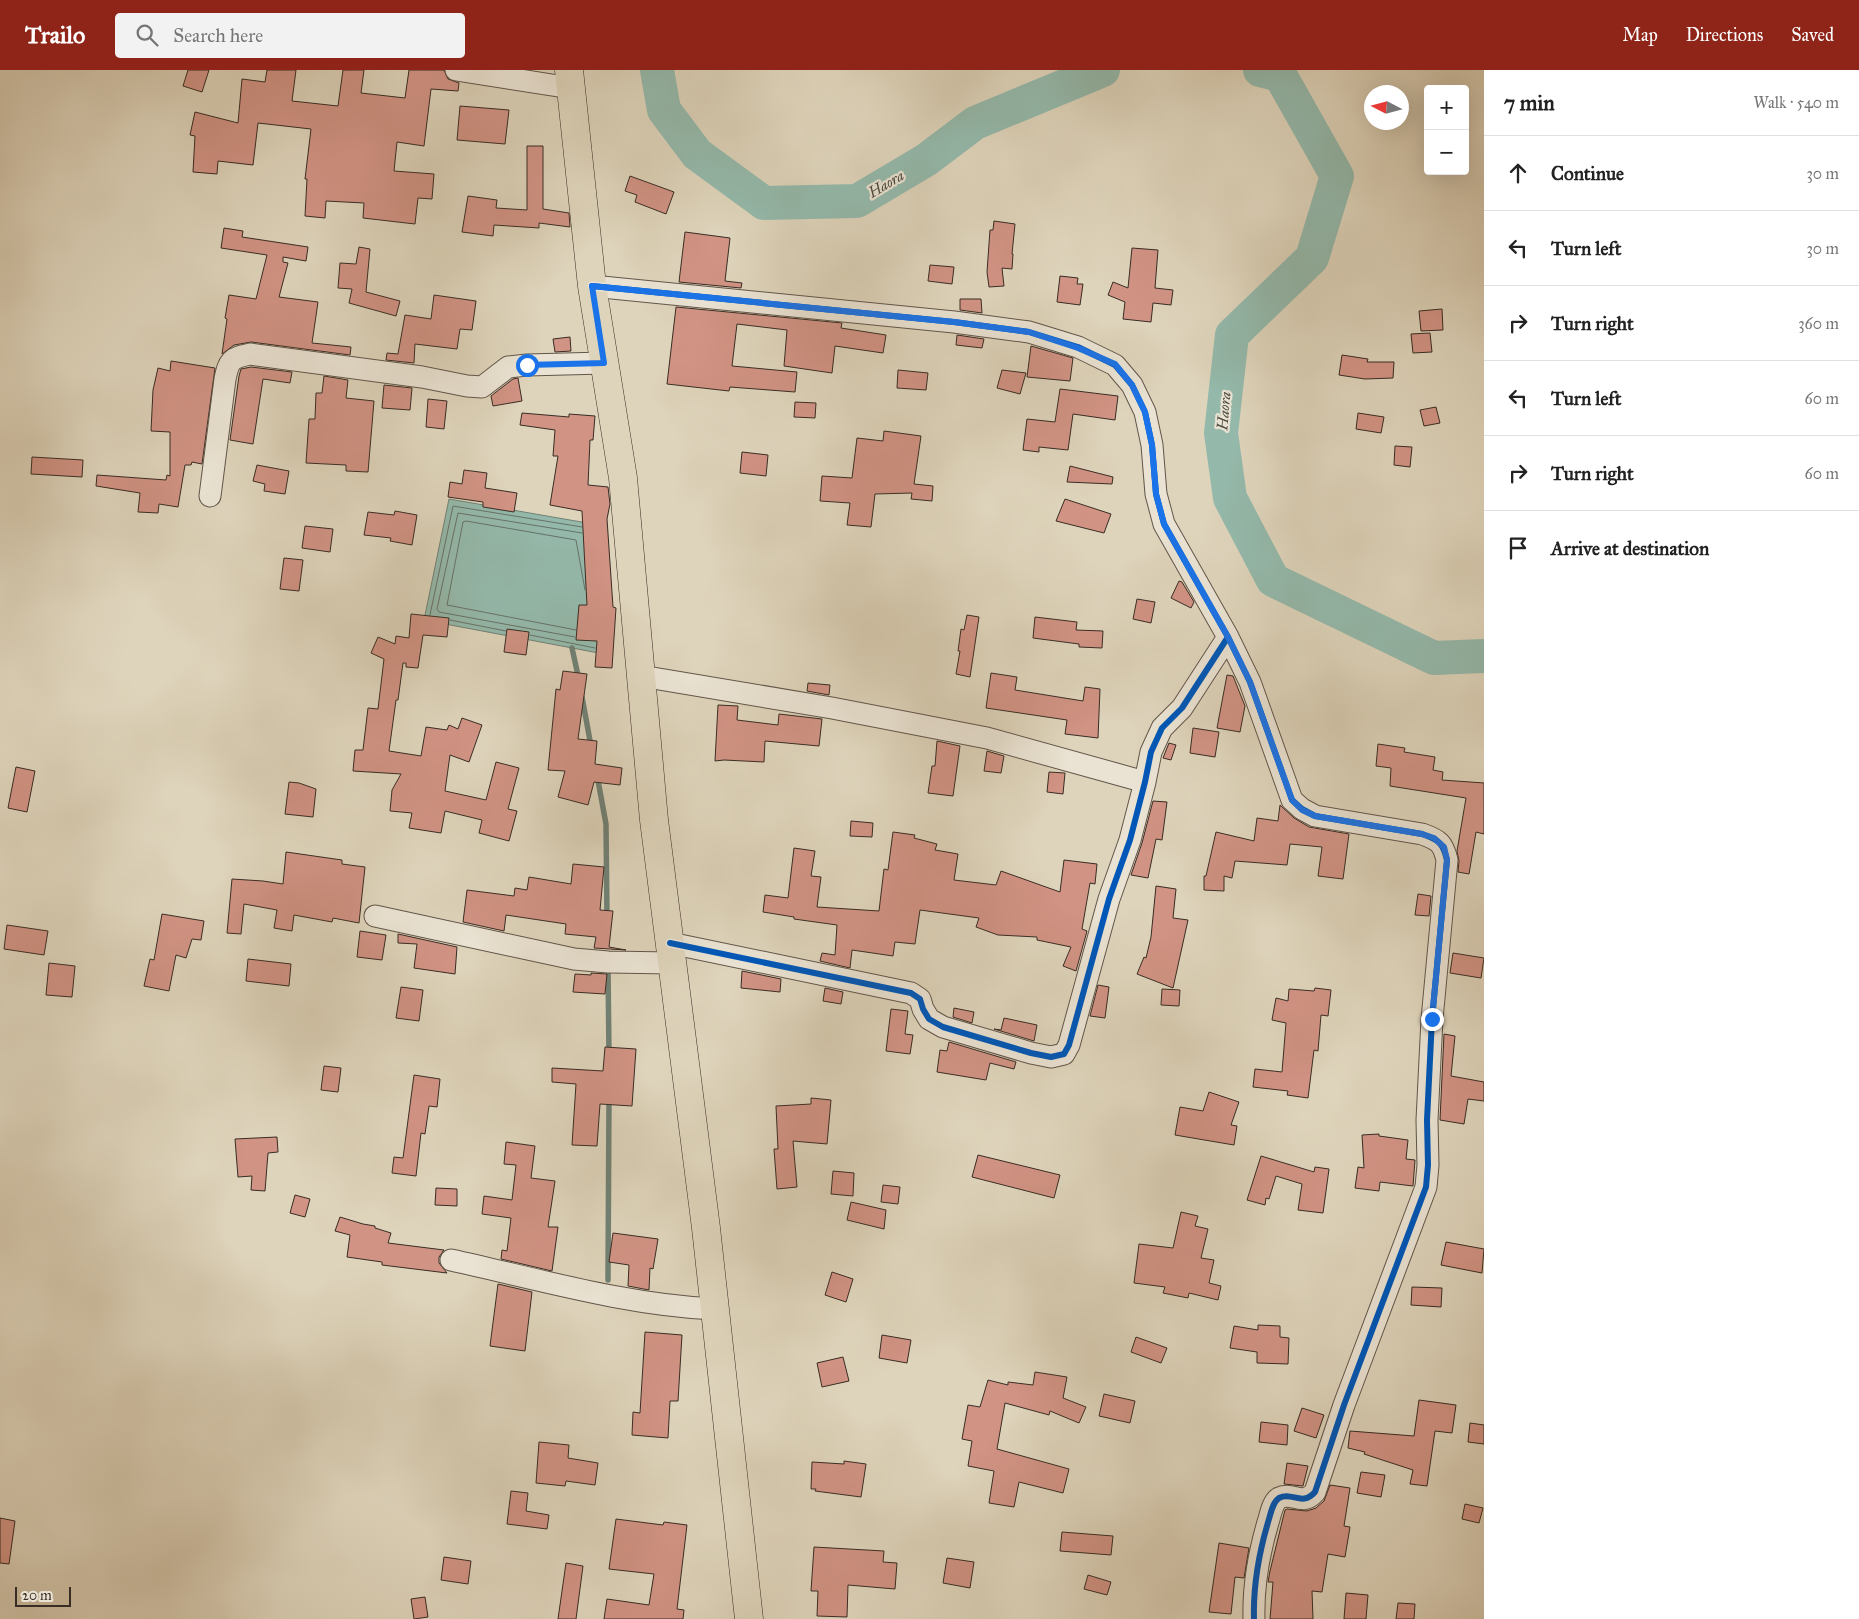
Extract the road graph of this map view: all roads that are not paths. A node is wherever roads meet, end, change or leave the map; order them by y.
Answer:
1 (456, 70) edge
2 (570, 79) edge
3 (592, 286) junction
4 (604, 363) junction
5 (210, 496) dead end
6 (1228, 637) junction
7 (641, 676) junction
8 (1145, 782) junction
9 (375, 916) dead end
10 (671, 953) junction
11 (451, 1260) dead end
12 (715, 1309) junction
13 (749, 1619) edge
14 (1254, 1619) edge

1 - 2 street
2 - 3 main road
3 - 4 main road
3 - 6 street
4 - 5 street
4 - 7 main road
6 - 8 street
6 - 14 street
7 - 8 street
7 - 10 main road
8 - 10 street
9 - 10 street
10 - 12 main road
11 - 12 street
12 - 13 main road

